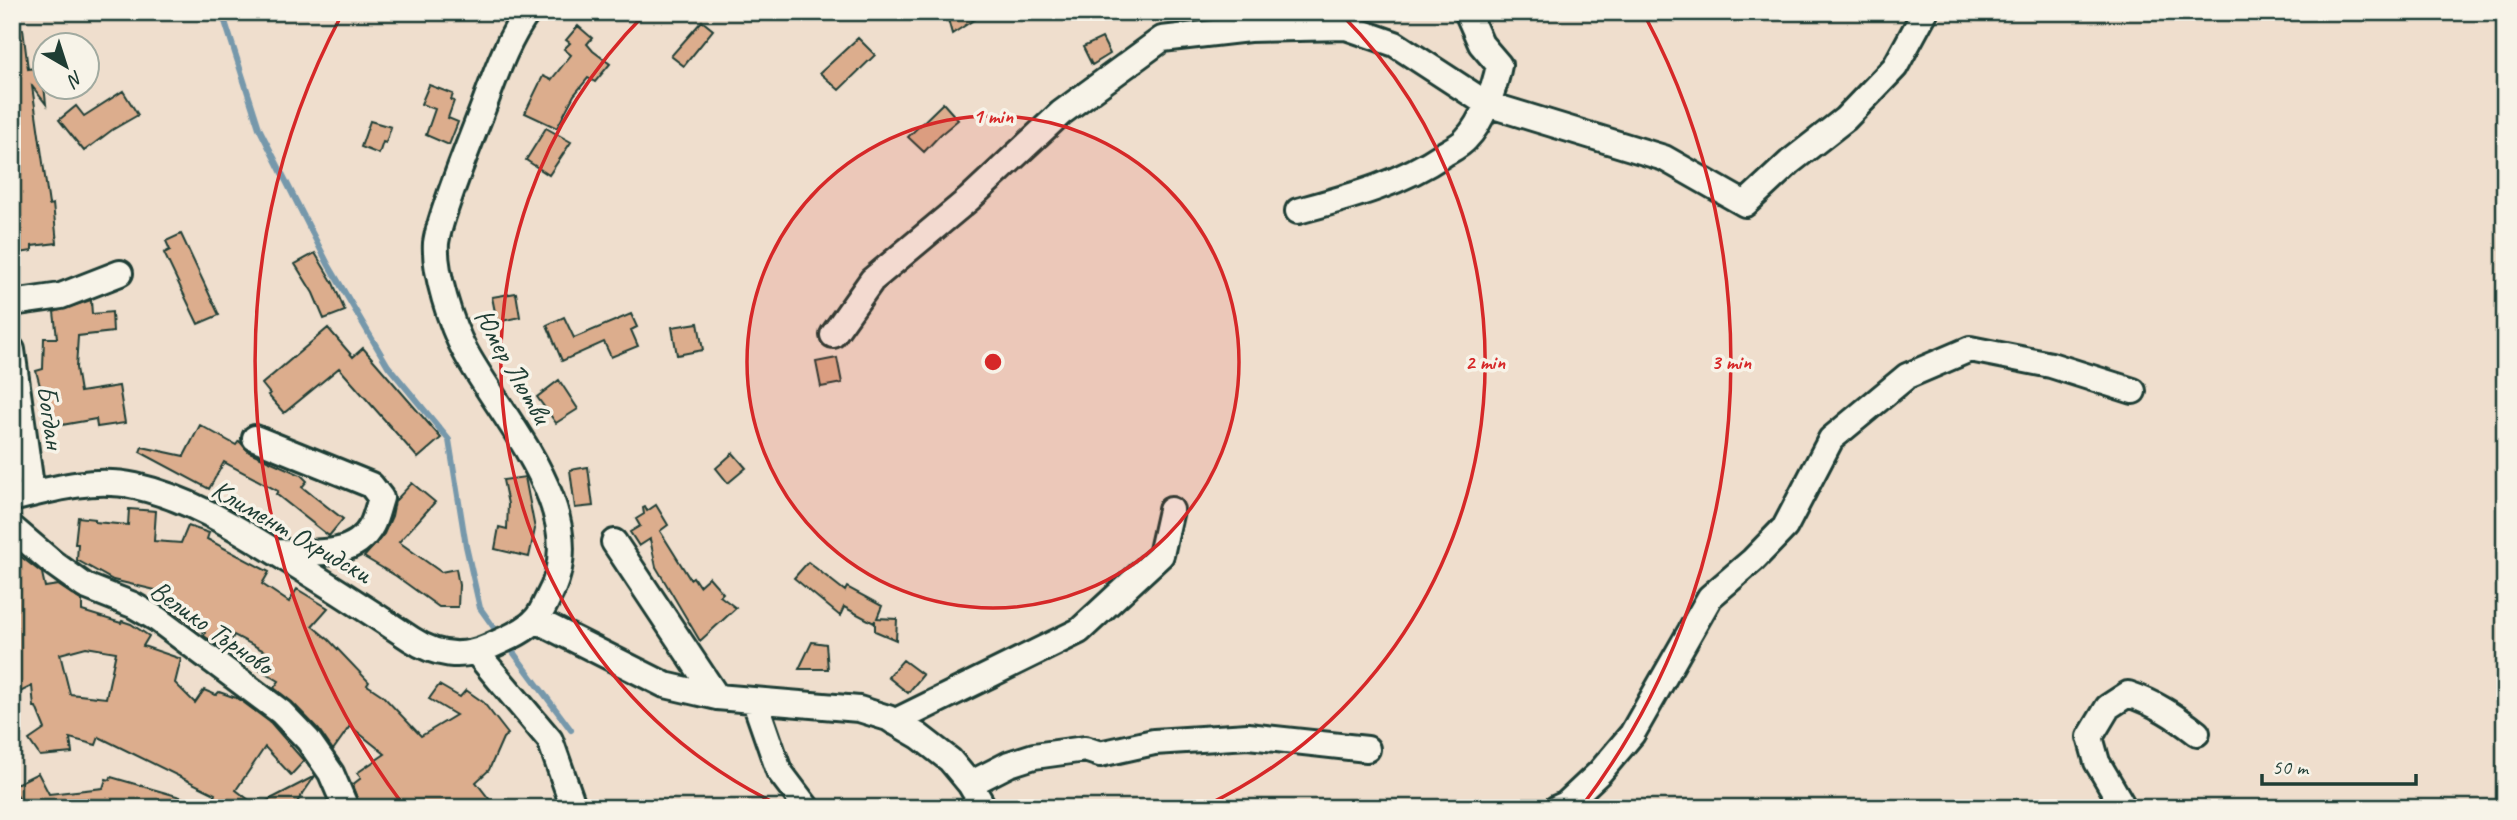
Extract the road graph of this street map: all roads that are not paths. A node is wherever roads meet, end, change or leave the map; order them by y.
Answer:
1 (528, 12) edge
2 (1466, 12) edge
3 (1924, 12) edge
4 (1487, 104) junction
5 (1298, 211) dead end
6 (120, 273) dead end
7 (12, 303) edge
8 (833, 335) dead end
9 (12, 351) edge
10 (2133, 391) dead end
11 (255, 438) dead end
12 (22, 496) edge
13 (1171, 510) dead end
14 (12, 528) edge
15 (614, 542) dead end
16 (275, 552) junction
17 (536, 620) junction
18 (493, 645) junction
19 (717, 697) junction
20 (755, 702) junction
21 (894, 722) junction
22 (2197, 733) dead end
23 (1367, 749) dead end
24 (970, 784) junction
25 (346, 808) edge
26 (574, 808) edge
27 (807, 808) edge
28 (984, 808) edge
29 (1557, 808) edge
30 (2124, 808) edge

1 - 17 street, Юмер Лютви
2 - 4 street
3 - 4 street
4 - 5 street
4 - 8 street
6 - 7 street
9 - 12 street, Богдан
10 - 29 street
11 - 16 street
12 - 16 street, Климент Охридски
13 - 21 street
14 - 25 street, Велико Търново
15 - 19 street
16 - 18 street, Климент Охридски
17 - 18 street, Юмер Лютви
17 - 19 street
18 - 26 street
19 - 20 street
20 - 21 street
20 - 27 street
21 - 24 street
22 - 30 street
23 - 24 street
24 - 28 street

